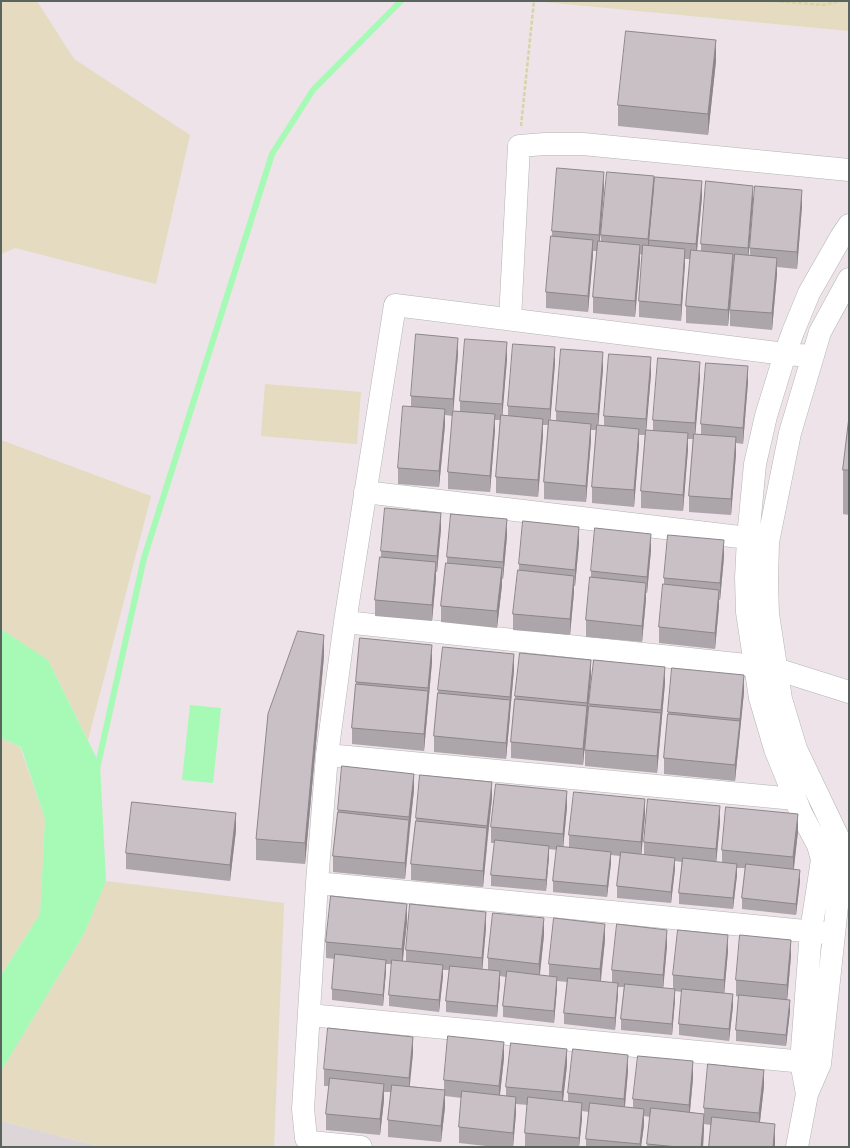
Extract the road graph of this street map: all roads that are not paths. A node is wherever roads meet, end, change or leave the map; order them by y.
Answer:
1 (849, 170) edge
2 (849, 226) edge
3 (849, 280) edge
4 (510, 319) junction
5 (786, 354) junction
6 (813, 356) junction
7 (365, 492) junction
8 (748, 538) junction
9 (345, 622) junction
10 (766, 667) junction
11 (849, 692) edge
12 (327, 755) junction
13 (795, 799) junction
14 (317, 883) junction
15 (811, 931) junction
16 (834, 934) junction
17 (309, 1016) junction
18 (810, 1063) junction
19 (361, 1147) edge
20 (797, 1147) edge

1 - 4 street
2 - 5 street
3 - 6 street
4 - 5 street
4 - 7 street
5 - 6 street
5 - 8 street
6 - 10 street
7 - 8 street
7 - 9 street
8 - 10 street
9 - 10 street
9 - 12 street
10 - 11 street
10 - 13 street
10 - 16 street
12 - 13 street
12 - 14 street
13 - 15 street
14 - 15 street
14 - 17 street
15 - 16 street
15 - 18 street
16 - 18 street
17 - 18 street
17 - 19 street
18 - 20 street

